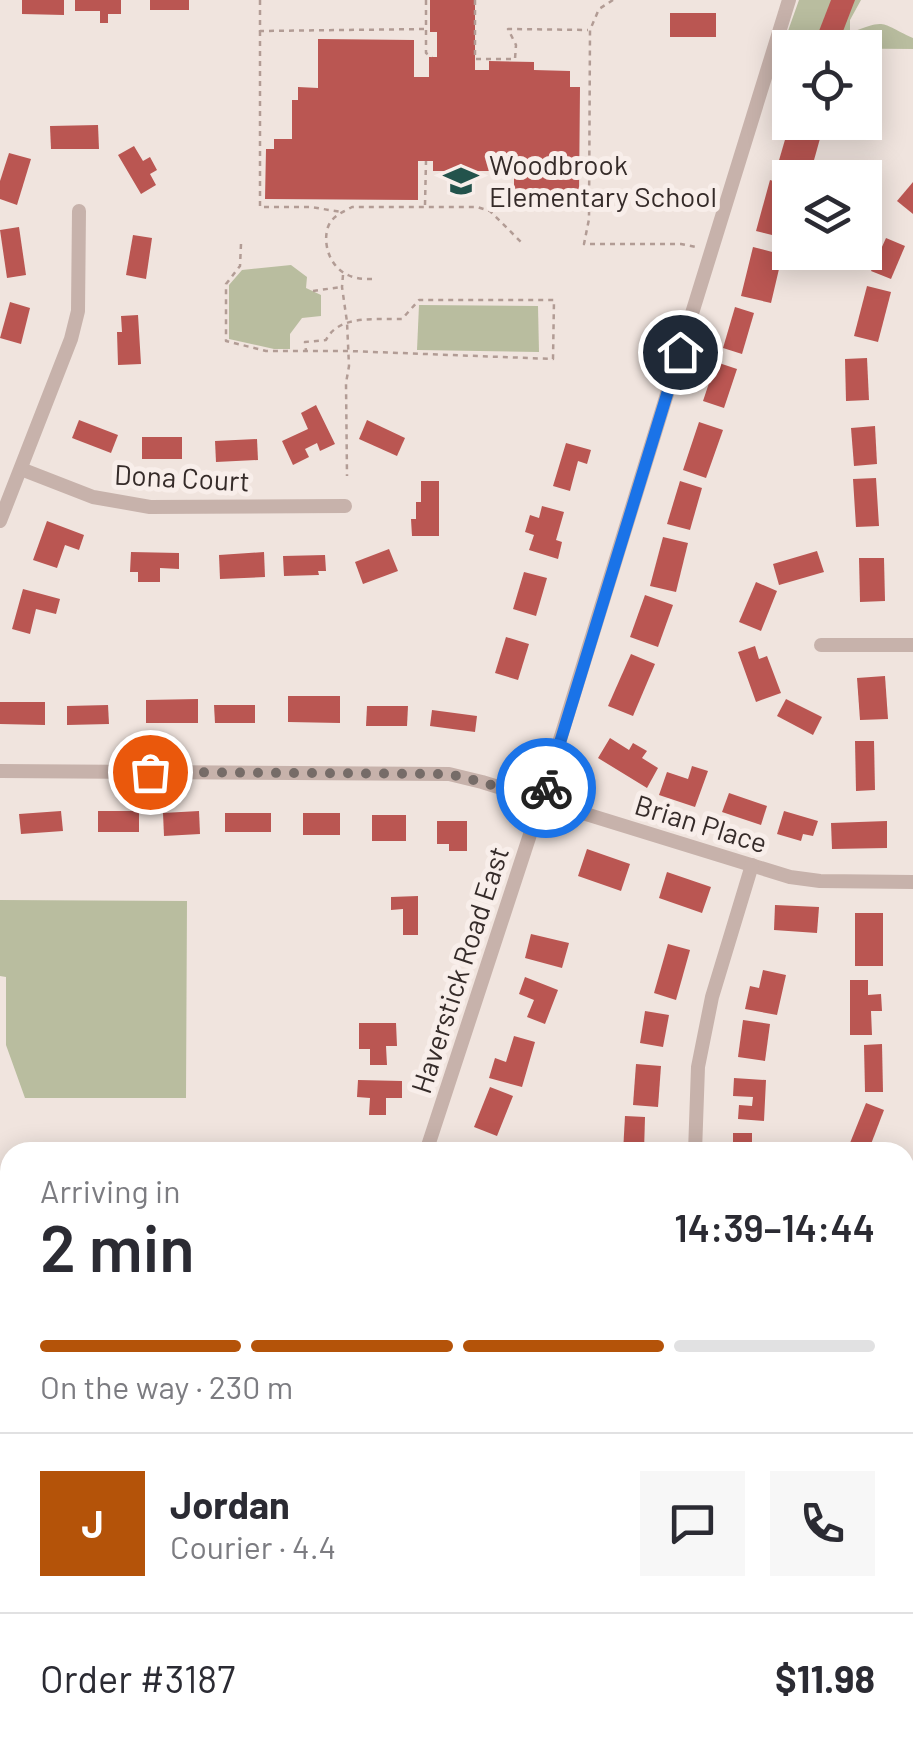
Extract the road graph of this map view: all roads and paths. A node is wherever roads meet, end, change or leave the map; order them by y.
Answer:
1 (260, 0) edge
2 (426, 0) edge
3 (474, 0) edge
4 (613, 0) edge
5 (790, 0) edge
6 (426, 29) junction
7 (341, 30) junction
8 (396, 30) junction
9 (590, 30) junction
10 (260, 31) junction
11 (342, 40) dead end
12 (396, 40) dead end
13 (432, 57) dead end
14 (426, 161) dead end
15 (425, 207) junction
16 (79, 211) dead end
17 (342, 212) junction
18 (241, 244) dead end
19 (524, 246) dead end
20 (712, 252) junction
21 (343, 273) junction
22 (372, 279) dead end
23 (342, 287) junction
24 (313, 291) dead end
25 (347, 322) junction
26 (349, 351) junction
27 (306, 352) junction
28 (21, 469) junction
29 (346, 476) dead end
30 (345, 506) dead end
31 (0, 521) edge
32 (820, 644) dead end
33 (913, 644) edge
34 (0, 771) edge
35 (541, 801) junction
36 (752, 865) junction
37 (913, 882) edge
38 (429, 1142) edge
39 (696, 1142) edge

1 - 10 path
2 - 6 path
3 - 9 path
4 - 9 path
5 - 20 street, Haverstick Road East
6 - 8 path
6 - 13 path
7 - 8 path
7 - 10 path
7 - 11 path
8 - 12 path
9 - 20 path
10 - 17 path
14 - 15 path
15 - 17 path
15 - 19 path
16 - 28 street
17 - 21 path
18 - 27 path
20 - 35 street, Haverstick Road East
21 - 22 path
21 - 23 path
23 - 24 path
23 - 25 path
25 - 26 path
25 - 26 path
25 - 27 path
26 - 27 path
26 - 29 path
28 - 30 street, Dona Court
28 - 31 street
32 - 33 street
34 - 35 street, Brian Place
35 - 36 street, Brian Place
35 - 38 street, Haverstick Road East
36 - 37 street, Brian Place
36 - 39 street

